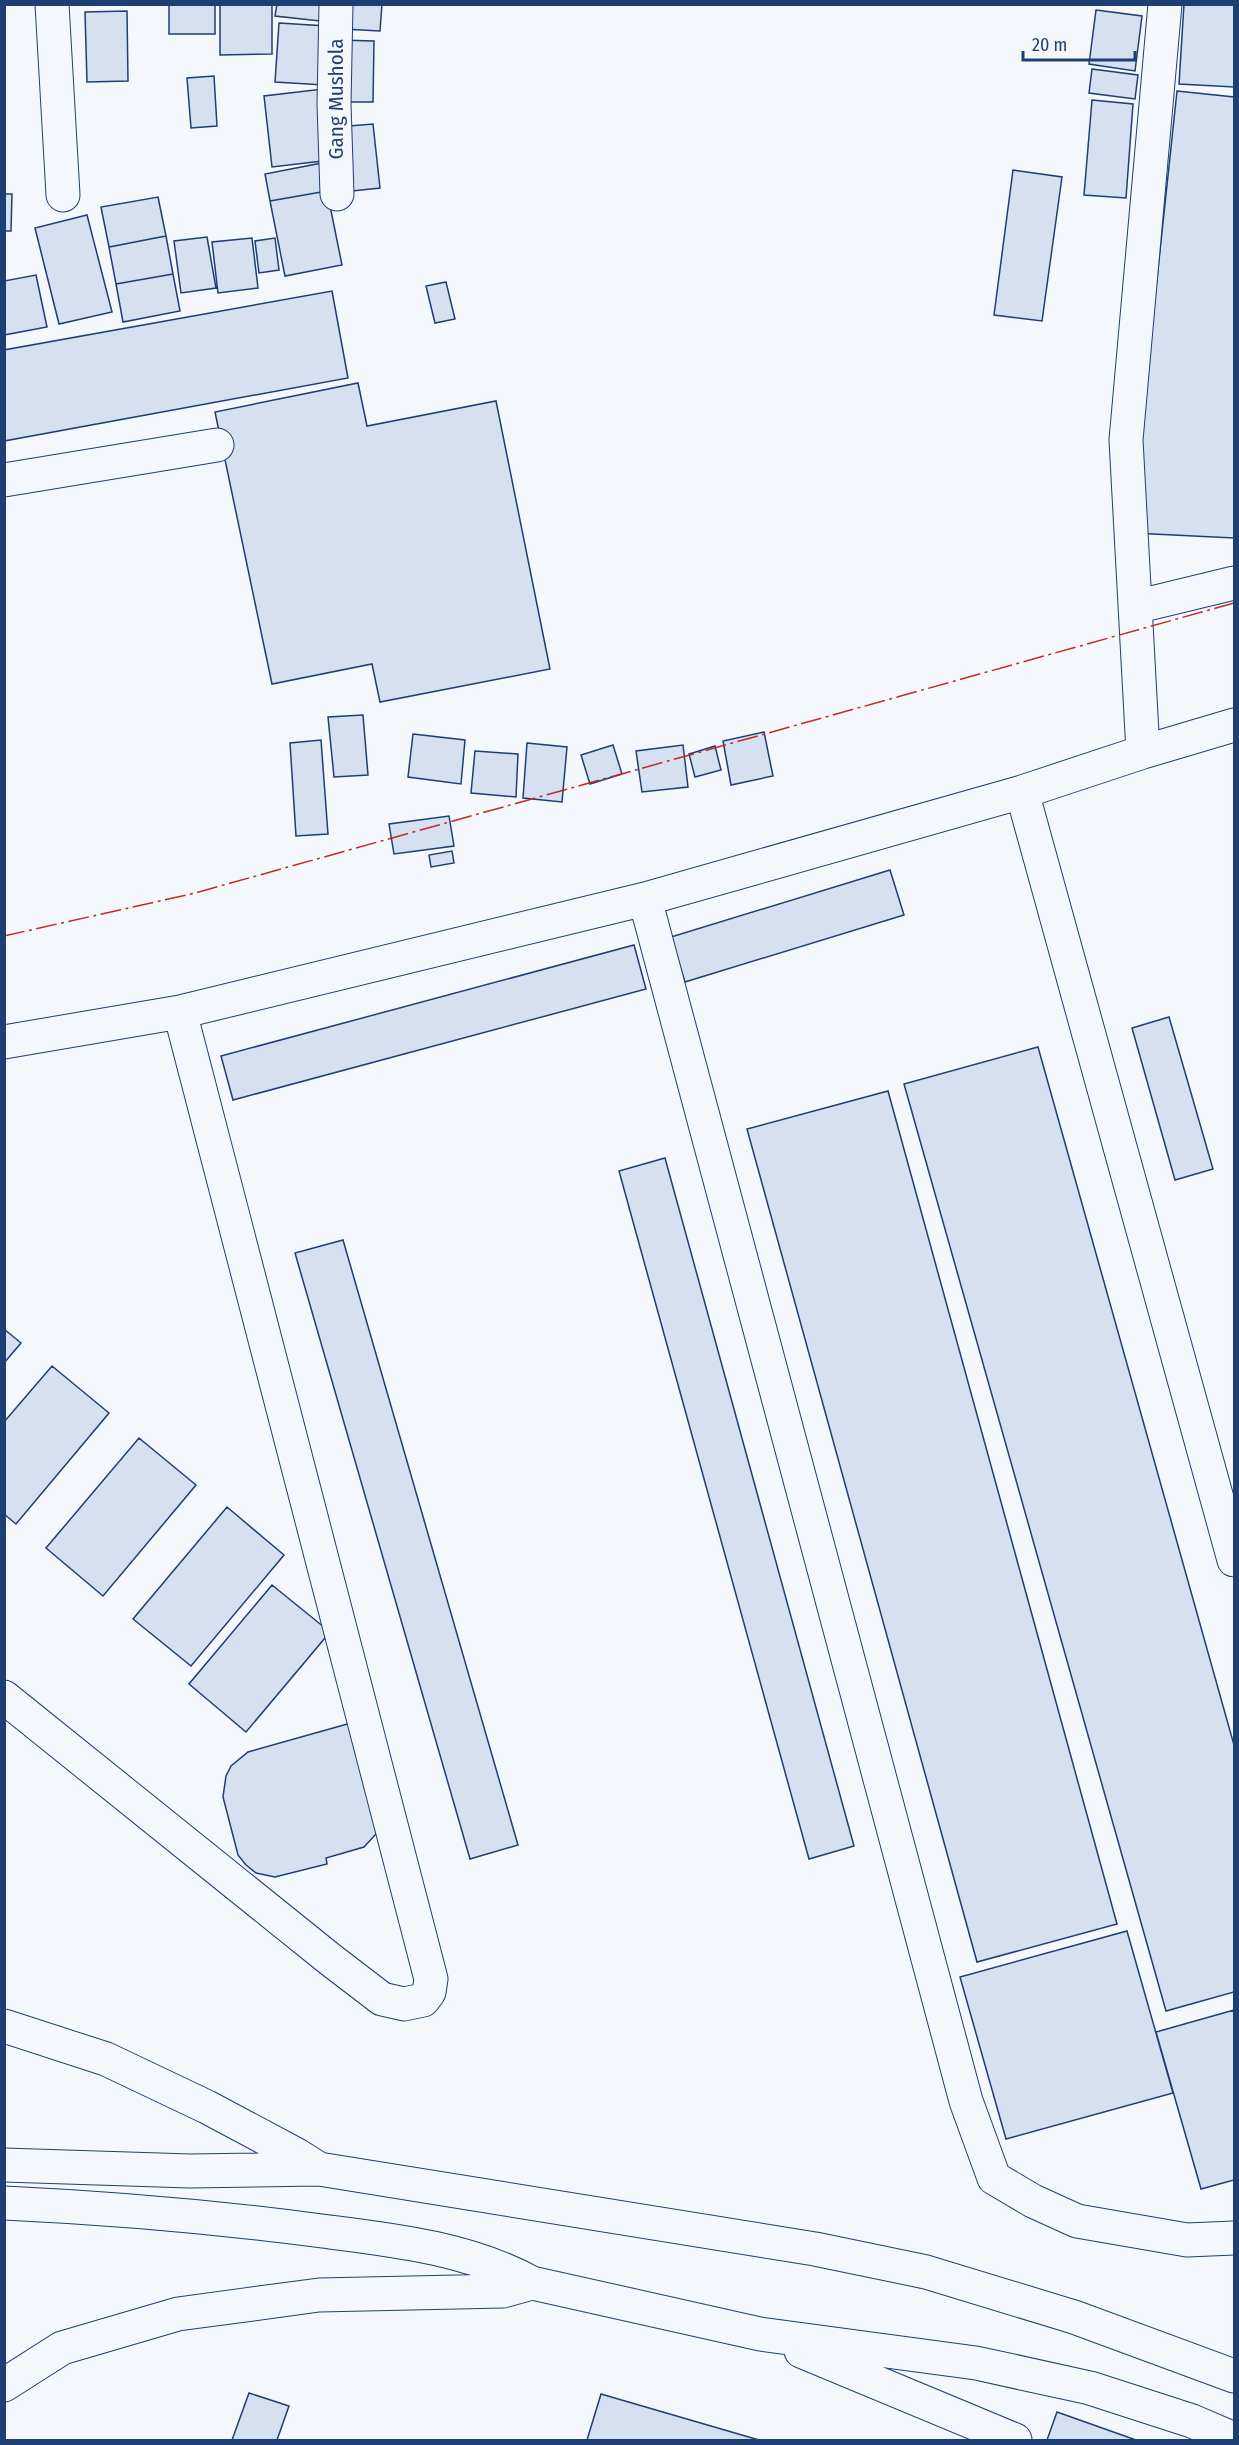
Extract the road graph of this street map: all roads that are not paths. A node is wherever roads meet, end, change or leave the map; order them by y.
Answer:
1 (52, 4) edge
2 (336, 4) edge
3 (1165, 4) edge
4 (337, 194) dead end
5 (63, 195) dead end
6 (217, 445) dead end
7 (4, 480) edge
8 (1234, 583) edge
9 (1135, 607) junction
10 (1234, 725) edge
11 (1143, 752) junction
12 (1022, 792) junction
13 (645, 899) junction
14 (180, 1012) junction
15 (4, 1042) edge
16 (1234, 1560) edge
17 (4, 1697) edge
18 (4, 2026) edge
19 (4, 2165) edge
20 (320, 2169) junction
21 (4, 2203) edge
22 (1234, 2238) edge
23 (532, 2283) junction
24 (760, 2334) junction
25 (1234, 2376) edge
26 (4, 2385) edge
27 (1234, 2439) edge
28 (1015, 2440) edge

1 - 5 main road
2 - 4 main road, Gang Mushola
3 - 9 main road
6 - 7 main road
8 - 9 main road
9 - 11 main road
10 - 11 main road
11 - 12 main road
12 - 13 main road
12 - 16 main road
13 - 14 main road
13 - 22 main road
14 - 15 main road
14 - 17 main road
18 - 20 main road
19 - 20 main road
20 - 25 main road
21 - 23 main road
23 - 24 main road
23 - 26 main road
24 - 27 main road
24 - 28 main road

